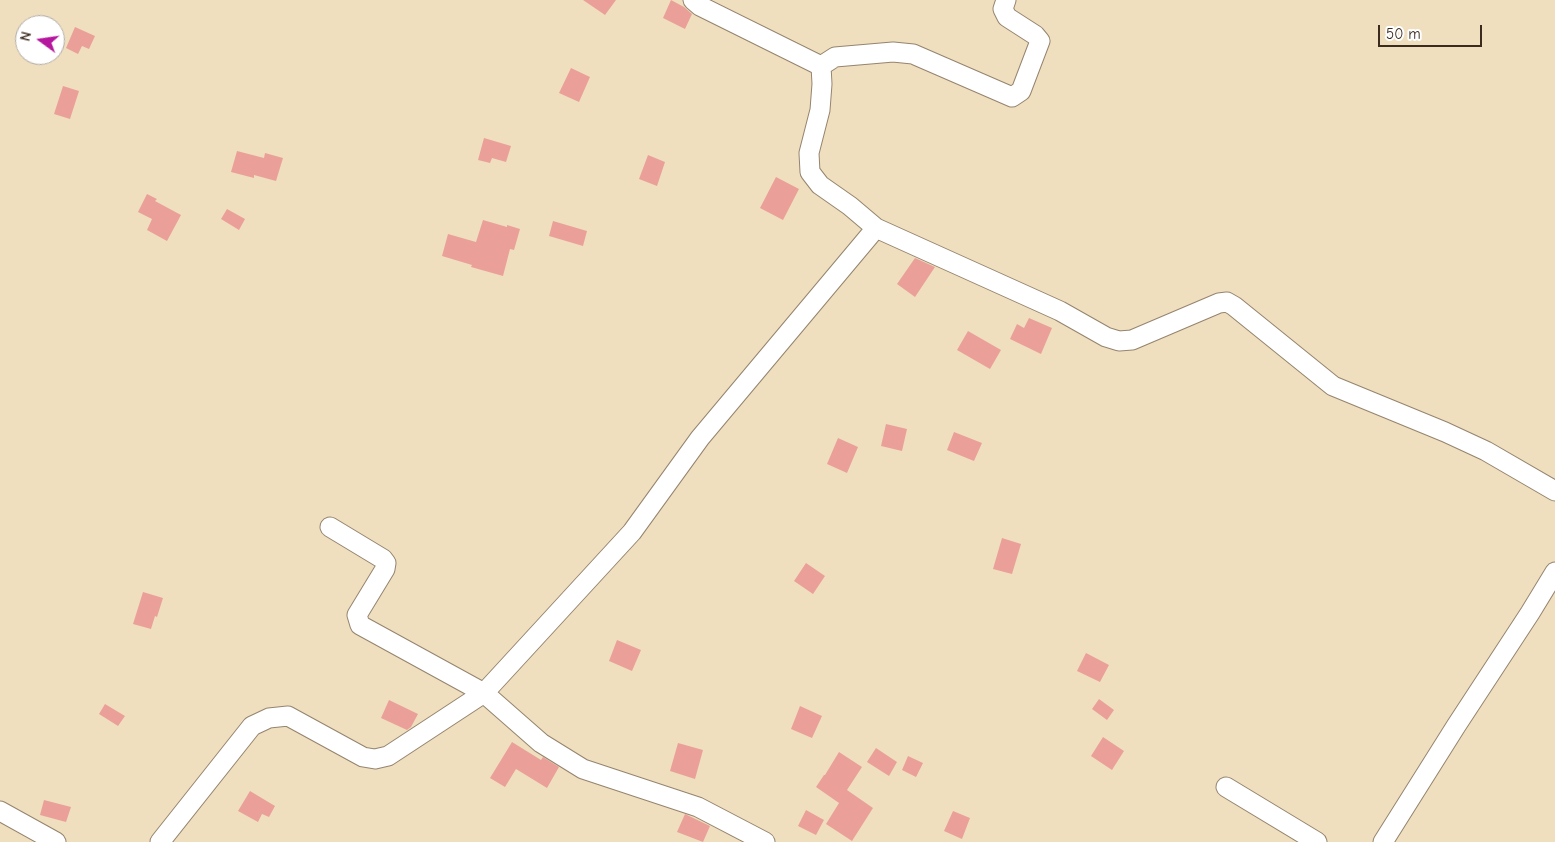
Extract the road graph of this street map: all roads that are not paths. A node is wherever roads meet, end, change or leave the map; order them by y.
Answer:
1 (1006, 0) edge
2 (699, 2) edge
3 (821, 66) junction
4 (876, 228) junction
5 (1555, 491) edge
6 (330, 527) dead end
7 (1555, 572) edge
8 (484, 693) junction
9 (1226, 787) dead end
10 (0, 811) edge
11 (32, 837) edge
12 (56, 842) edge
13 (160, 842) edge
14 (766, 842) edge
15 (1317, 842) edge
16 (1383, 842) edge

1 - 3 street
2 - 3 street
3 - 4 street
4 - 5 street
4 - 8 street
6 - 8 street
7 - 16 street
8 - 13 street
8 - 14 street
9 - 15 street
10 - 11 street
11 - 12 street

